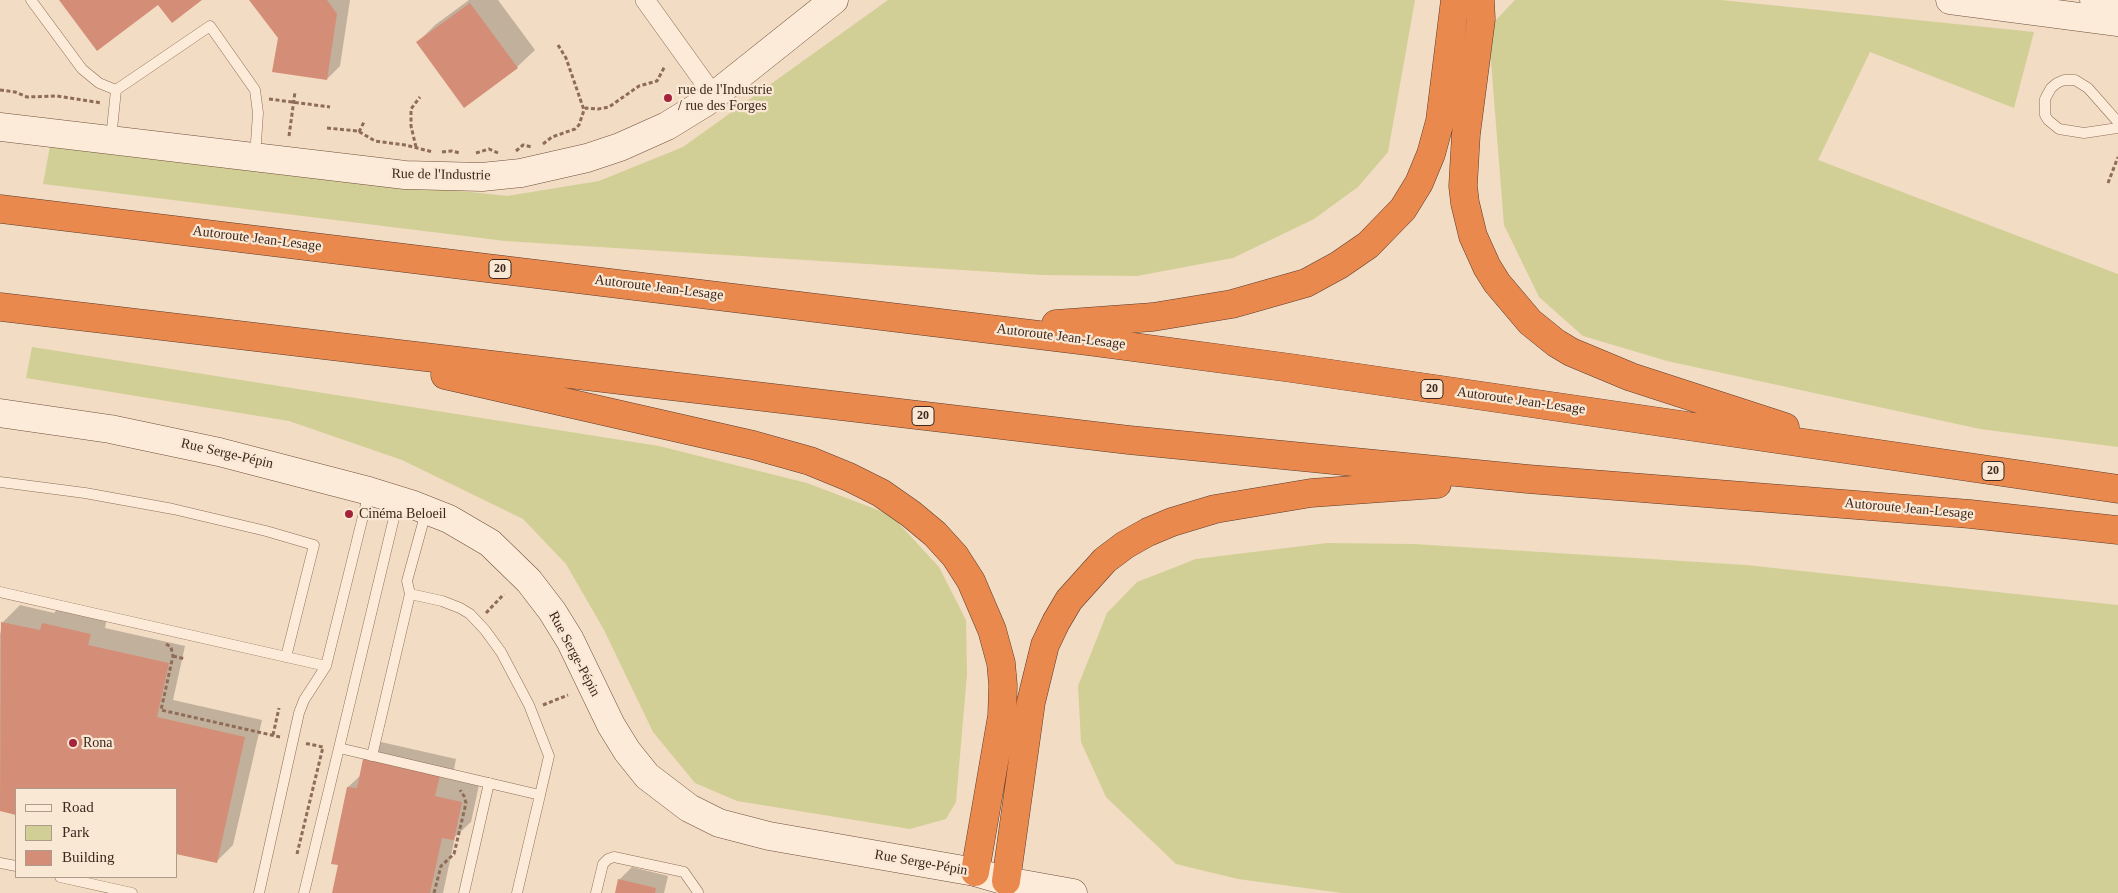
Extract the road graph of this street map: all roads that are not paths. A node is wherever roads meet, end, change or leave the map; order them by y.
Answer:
1 (30, 0) edge
2 (644, 0) edge
3 (834, 0) edge
4 (1455, 0) edge
5 (1950, 0) edge
6 (2111, 5) edge
7 (1485, 6) edge
8 (116, 90) junction
9 (714, 96) junction
10 (2118, 122) edge
11 (0, 127) edge
12 (2118, 128) edge
13 (111, 140) junction
14 (255, 158) junction
15 (0, 209) edge
16 (0, 307) edge
17 (996, 329) junction
18 (320, 345) junction
19 (1, 417) edge
20 (1868, 454) junction
21 (1528, 479) junction
22 (0, 482) edge
23 (2118, 489) edge
24 (370, 491) junction
25 (398, 500) junction
26 (427, 510) junction
27 (2118, 530) edge
28 (0, 592) edge
29 (410, 594) junction
30 (286, 657) junction
31 (326, 666) junction
32 (339, 748) junction
33 (372, 756) junction
34 (488, 783) junction
35 (540, 795) junction
36 (0, 863) edge
37 (15, 866) edge
38 (975, 872) junction
39 (64, 878) edge
40 (1006, 881) junction
41 (698, 892) edge
42 (132, 893) edge
43 (259, 893) edge
44 (304, 893) edge
45 (464, 893) edge
46 (517, 893) edge
47 (596, 893) edge
48 (1073, 893) edge

1 - 8 lane
2 - 9 street
3 - 9 street, Rue de l'Industrie
4 - 17 highway
5 - 6 street
7 - 20 highway
8 - 13 lane
8 - 14 lane
9 - 14 street, Rue de l'Industrie
10 - 12 lane
11 - 13 street, Rue de l'Industrie
13 - 14 street, Rue de l'Industrie
15 - 17 highway, Autoroute Jean-Lesage / 20
16 - 18 highway, Autoroute Jean-Lesage / 20
17 - 20 highway, Autoroute Jean-Lesage / 20
18 - 21 highway, Autoroute Jean-Lesage / 20
18 - 38 highway
19 - 24 street, Rue Serge-Pépin
20 - 23 highway, Autoroute Jean-Lesage / 20
21 - 27 highway, Autoroute Jean-Lesage / 20
21 - 40 highway
22 - 30 lane
24 - 25 street, Rue Serge-Pépin
24 - 31 lane
25 - 26 street, Rue Serge-Pépin
25 - 32 lane
26 - 29 lane
26 - 38 street, Rue Serge-Pépin
28 - 30 lane
29 - 33 lane
29 - 35 lane
30 - 31 lane
31 - 43 lane
32 - 33 lane
32 - 44 lane
33 - 34 lane
34 - 35 lane
34 - 45 lane
35 - 46 lane
36 - 37 lane
38 - 40 street, Rue Serge-Pépin
39 - 42 lane
40 - 48 street, Rue Serge-Pépin
41 - 47 lane

